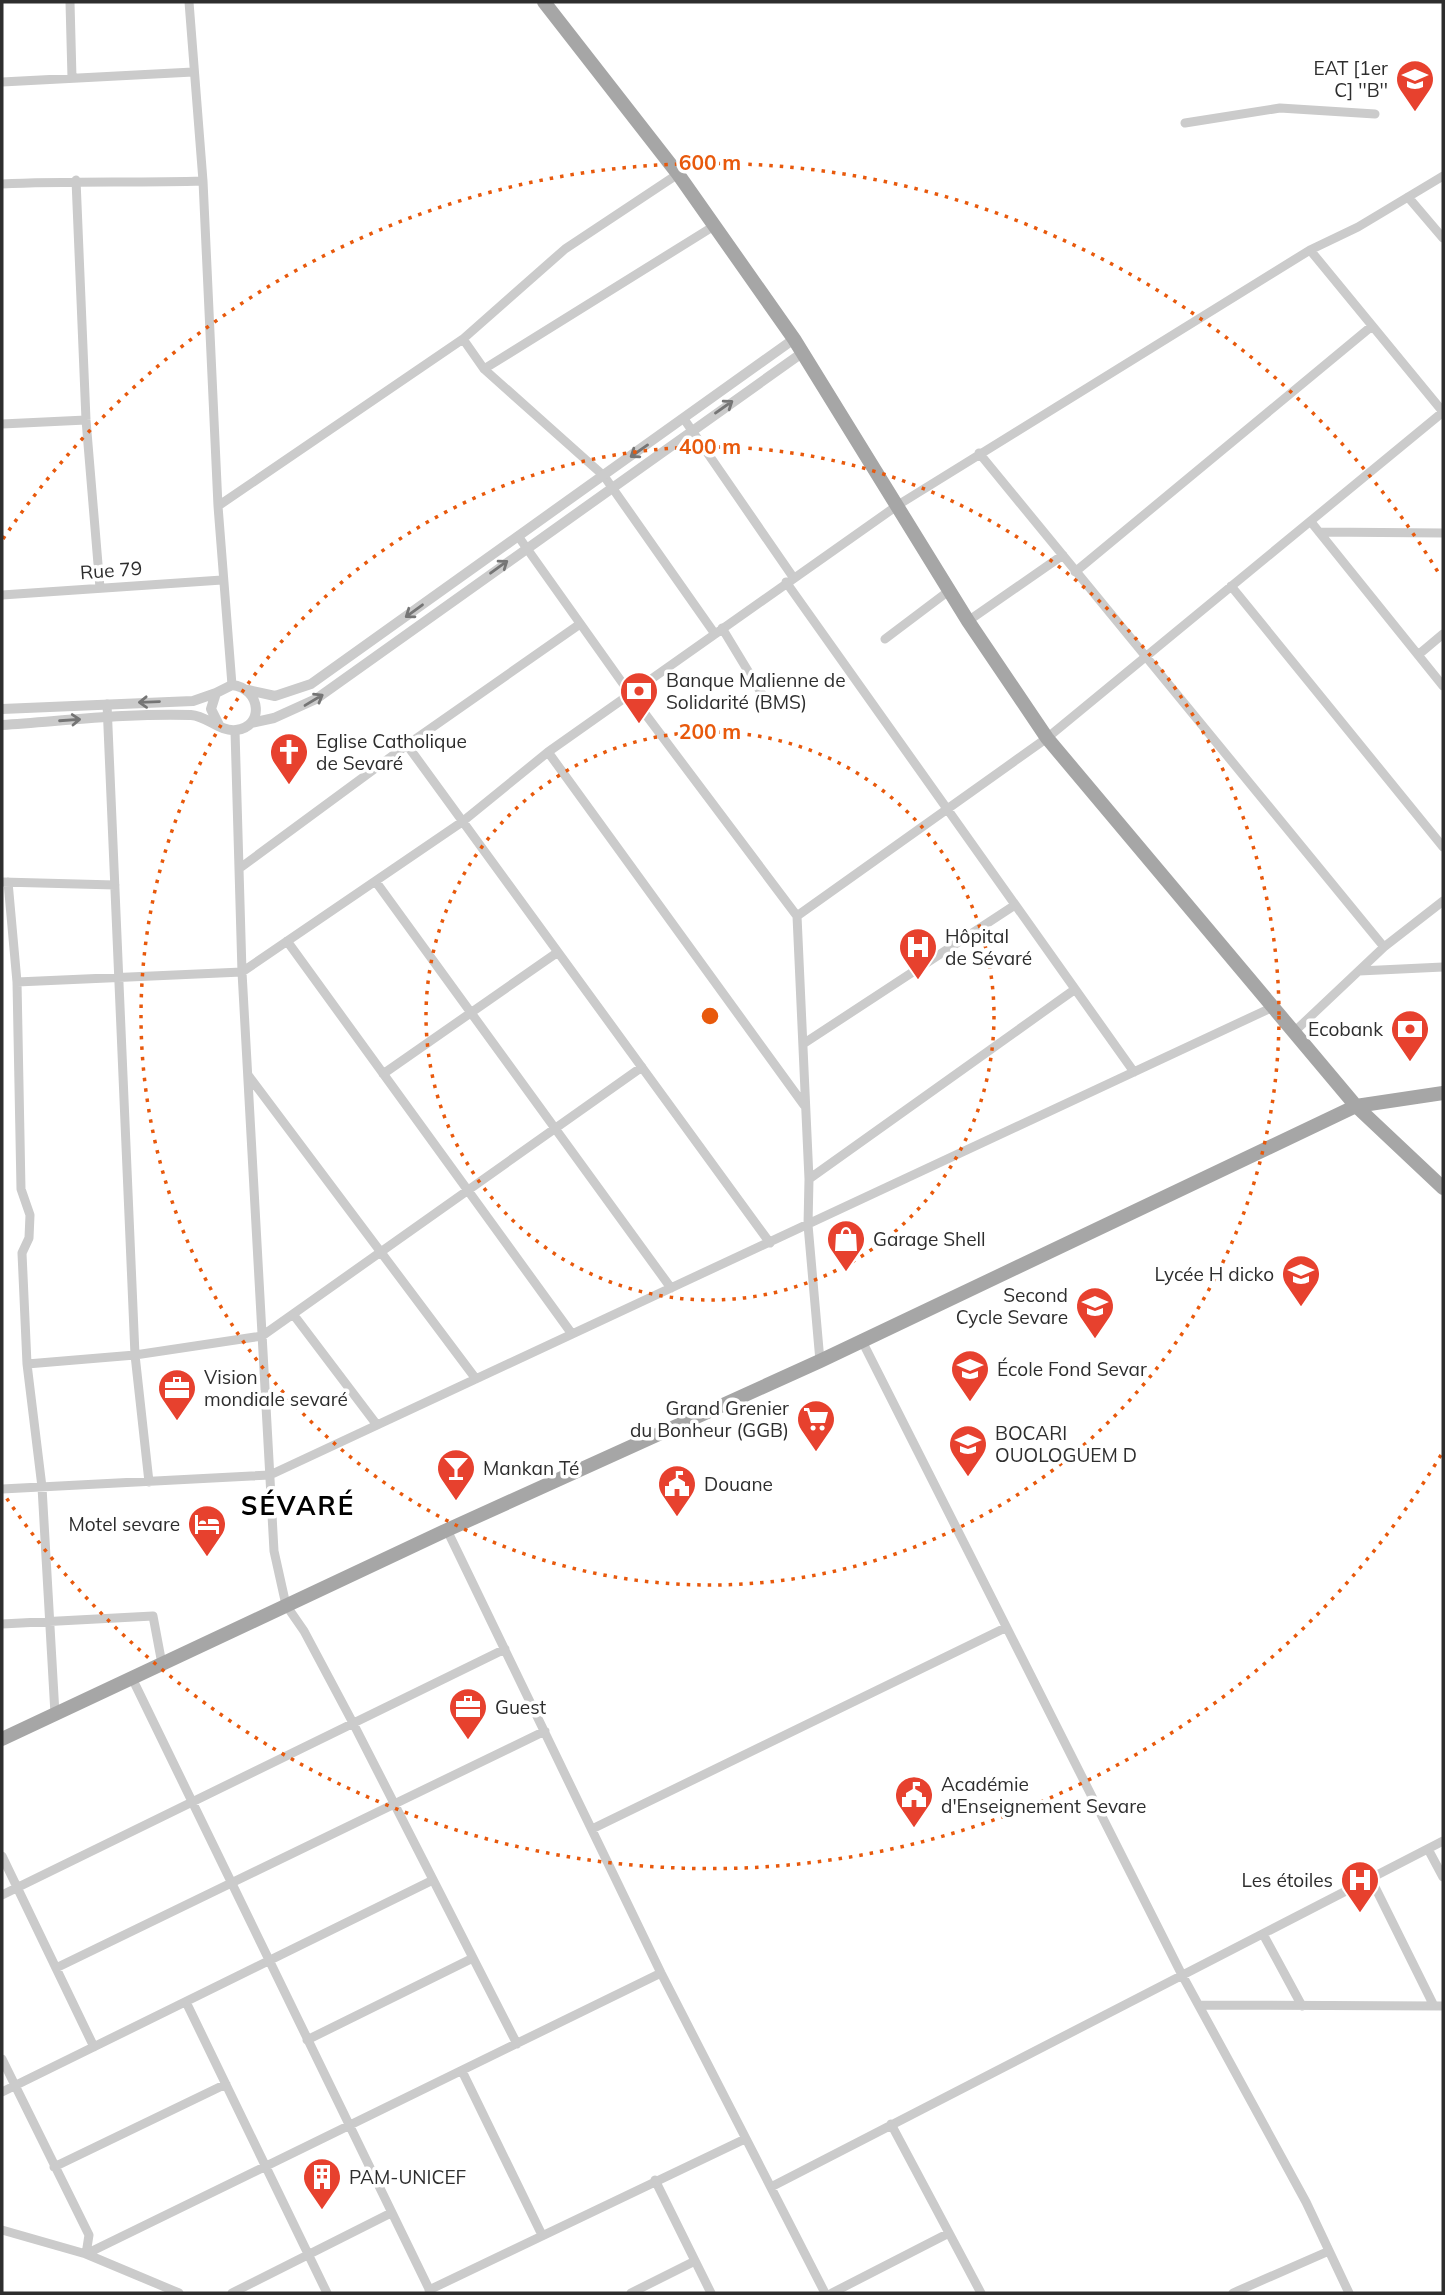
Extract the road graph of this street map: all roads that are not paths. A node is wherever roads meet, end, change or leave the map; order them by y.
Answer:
1 (70, 2) edge
2 (189, 2) edge
3 (544, 2) edge
4 (193, 72) junction
5 (72, 78) junction
6 (2, 82) edge
7 (1375, 114) dead end
8 (1185, 123) dead end
9 (678, 174) junction
10 (1443, 176) edge
11 (76, 180) junction
12 (203, 181) junction
13 (2, 184) edge
14 (1408, 197) junction
15 (714, 226) junction
16 (1443, 238) edge
17 (1310, 250) junction
18 (1372, 326) junction
19 (463, 339) junction
20 (794, 339) junction
21 (802, 353) junction
22 (484, 369) junction
23 (1443, 412) edge
24 (86, 419) junction
25 (684, 419) junction
26 (2, 424) edge
27 (691, 430) junction
28 (979, 453) junction
29 (604, 476) junction
30 (611, 486) junction
31 (898, 505) junction
32 (218, 506) junction
33 (1311, 522) junction
34 (1320, 532) junction
35 (1443, 533) edge
36 (518, 536) junction
37 (526, 548) junction
38 (1063, 555) junction
39 (1075, 572) junction
40 (222, 580) junction
41 (789, 580) junction
42 (1231, 586) junction
43 (100, 588) junction
44 (950, 590) junction
45 (2, 595) edge
46 (968, 621) junction
47 (580, 624) junction
48 (718, 631) junction
49 (1443, 634) edge
50 (885, 639) dead end
51 (1418, 656) junction
52 (1146, 659) junction
53 (232, 685) junction
54 (1443, 686) edge
55 (248, 690) junction
56 (216, 693) junction
57 (631, 695) junction
58 (107, 704) junction
59 (768, 704) dead end
60 (2, 709) edge
61 (107, 718) junction
62 (251, 723) junction
63 (2, 725) edge
64 (219, 725) junction
65 (235, 731) junction
66 (1047, 738) junction
67 (407, 745) junction
68 (548, 752) junction
69 (947, 809) junction
70 (462, 822) junction
71 (1443, 847) edge
72 (240, 868) junction
73 (5, 882) edge
74 (376, 882) junction
75 (115, 885) junction
76 (1443, 901) edge
77 (1015, 905) junction
78 (797, 916) junction
79 (287, 941) junction
80 (1384, 947) junction
81 (558, 952) junction
82 (1443, 967) edge
83 (1359, 971) junction
84 (242, 972) junction
85 (118, 978) junction
86 (17, 982) junction
87 (1074, 990) junction
88 (1273, 1007) junction
89 (472, 1012) junction
90 (1294, 1032) junction
91 (803, 1044) junction
92 (642, 1067) junction
93 (1134, 1072) junction
94 (247, 1074) junction
95 (383, 1074) junction
96 (1443, 1093) edge
97 (804, 1105) junction
98 (1356, 1106) junction
99 (556, 1128) junction
100 (808, 1179) junction
101 (1443, 1188) edge
102 (468, 1190) junction
103 (808, 1225) junction
104 (770, 1242) junction
105 (381, 1252) junction
106 (671, 1288) junction
107 (293, 1314) junction
108 (572, 1334) junction
109 (262, 1336) junction
110 (861, 1339) junction
111 (135, 1355) junction
112 (820, 1361) junction
113 (27, 1364) junction
114 (476, 1379) junction
115 (377, 1425) junction
116 (270, 1475) junction
117 (149, 1482) junction
118 (42, 1487) junction
119 (2, 1489) edge
120 (447, 1530) junction
121 (286, 1605) junction
122 (49, 1621) junction
123 (2, 1624) edge
124 (1005, 1628) junction
125 (505, 1649) junction
126 (162, 1664) junction
127 (132, 1678) junction
128 (55, 1714) junction
129 (353, 1723) junction
130 (545, 1731) junction
131 (2, 1739) edge
132 (192, 1802) junction
133 (394, 1802) junction
134 (592, 1829) junction
135 (1443, 1841) edge
136 (1428, 1849) junction
137 (2, 1856) edge
138 (1443, 1877) edge
139 (1371, 1879) junction
140 (433, 1880) junction
141 (230, 1881) junction
142 (17, 1888) junction
143 (2, 1895) edge
144 (1263, 1934) junction
145 (473, 1958) junction
146 (269, 1961) junction
147 (56, 1968) junction
148 (661, 1973) junction
149 (1181, 1973) junction
150 (186, 2002) junction
151 (1199, 2005) junction
152 (1302, 2006) junction
153 (1438, 2006) edge
154 (307, 2040) junction
155 (517, 2044) junction
156 (94, 2047) junction
157 (2, 2059) edge
158 (462, 2071) junction
159 (226, 2084) junction
160 (14, 2086) junction
161 (2, 2092) edge
162 (891, 2124) junction
163 (349, 2126) junction
164 (745, 2139) junction
165 (265, 2166) junction
166 (54, 2167) junction
167 (655, 2180) junction
168 (771, 2187) junction
169 (391, 2213) junction
170 (2, 2230) edge
171 (949, 2233) junction
172 (542, 2235) junction
173 (1329, 2251) junction
174 (86, 2254) junction
175 (307, 2255) junction
176 (695, 2261) junction
177 (430, 2291) edge
178 (179, 2293) edge
179 (232, 2293) edge
180 (327, 2293) edge
181 (631, 2293) edge
182 (711, 2293) edge
183 (825, 2293) edge
184 (832, 2293) edge
185 (981, 2293) edge
186 (1233, 2293) edge
187 (1349, 2293) edge

1 - 5 street
2 - 4 street
3 - 9 main road
4 - 5 street
4 - 12 street
5 - 6 street
7 - 8 street
9 - 15 main road
9 - 19 street
10 - 14 street
11 - 12 street
11 - 13 street
11 - 24 street
12 - 32 street
14 - 16 street
14 - 17 street
15 - 20 main road
15 - 22 street
17 - 18 street
17 - 28 street
18 - 23 street
18 - 39 street
19 - 22 street
19 - 32 street
20 - 21 main road
20 - 25 street
27 -> 21 street
21 - 31 main road
22 - 29 street
23 - 33 street
24 - 26 street
24 - 43 street
25 - 27 street
25 -> 29 street
27 - 30 street
27 - 41 street
28 - 31 street
28 - 38 street
29 - 30 street
29 - 36 street
30 - 37 street
30 - 48 street
31 - 41 street
31 - 44 main road
32 - 40 street
33 - 34 street
33 - 42 street
34 - 35 street
34 - 51 street
36 - 37 street
36 -> 55 street
37 - 47 street
62 -> 37 street
38 - 39 street
38 - 46 street
39 - 52 street
40 - 43 street, Rue 79
40 - 53 street
41 - 48 street
41 - 69 street
42 - 52 street
42 - 71 street
43 - 45 street, Rue 79
44 - 46 main road
44 - 50 street
46 - 66 main road
47 - 57 street
47 - 67 street
48 - 57 street
48 - 59 street
49 - 51 street
51 - 54 street
52 - 66 street
52 - 80 street
53 - 55 street
53 - 56 street
55 - 62 street
56 -> 58 street
56 - 64 street
57 - 68 street
57 - 78 street
58 - 60 street
58 - 61 street
63 -> 61 street
61 - 64 street
61 - 75 street
62 - 65 street
64 - 65 street
65 - 72 street
66 - 69 street
66 - 88 main road
67 - 70 street
67 - 72 street
68 - 70 street
68 - 97 street
69 - 77 street
69 - 78 street
70 - 74 street
70 - 81 street
72 - 84 street
73 - 75 street
73 - 86 street
74 - 79 street
74 - 89 street
75 - 85 street
76 - 80 street
77 - 87 street
77 - 91 street
78 - 91 street
79 - 84 street
79 - 95 street
80 - 83 street
81 - 89 street
81 - 92 street
82 - 83 street
83 - 90 street
84 - 85 street
84 - 94 street
85 - 86 street
85 - 111 street
86 - 113 street
87 - 93 street
87 - 100 street
88 - 90 main road
88 - 93 street
89 - 95 street
89 - 99 street
90 - 98 main road
91 - 97 street
92 - 99 street
92 - 104 street
93 - 103 street
94 - 105 street
94 - 109 street
95 - 102 street
96 - 98 main road
97 - 100 street
98 - 101 main road
98 - 110 main road
99 - 102 street
99 - 106 street
100 - 103 street
102 - 105 street
102 - 108 street
103 - 104 street
103 - 112 street
104 - 106 street
105 - 107 street
105 - 114 street
106 - 108 street
107 - 109 street
107 - 115 street
108 - 114 street
109 - 111 street
109 - 116 street
110 - 112 main road
110 - 124 street
111 - 113 street
111 - 117 street
112 - 120 main road
113 - 118 street
114 - 115 street
115 - 116 street
116 - 117 street
116 - 121 street
117 - 118 street
118 - 119 street
118 - 122 street
120 - 121 main road
120 - 125 street
121 - 126 main road
121 - 129 street
122 - 123 street
122 - 126 street
122 - 128 street
124 - 134 street
124 - 149 street
125 - 129 street
125 - 130 street
126 - 127 main road
127 - 128 main road
127 - 132 street
128 - 131 main road
129 - 132 street
129 - 133 street
130 - 133 street
130 - 134 street
132 - 141 street
132 - 142 street
133 - 140 street
133 - 141 street
134 - 148 street
135 - 136 street
136 - 138 street
136 - 139 street
137 - 142 street
139 - 144 street
139 - 153 street
140 - 145 street
140 - 146 street
141 - 146 street
141 - 147 street
142 - 143 street
142 - 147 street
144 - 149 street
144 - 152 street
145 - 154 street
145 - 155 street
146 - 150 street
146 - 154 street
147 - 156 street
148 - 155 street
148 - 164 street
149 - 151 street
149 - 162 street
150 - 156 street
150 - 159 street
151 - 152 street
151 - 173 street
152 - 153 street
154 - 163 street
155 - 158 street
156 - 160 street
157 - 160 street
158 - 163 street
158 - 172 street
159 - 165 street
159 - 166 street
160 - 161 street
160 - 166 street
162 - 168 street
162 - 171 street
163 - 165 street
163 - 169 street
164 - 167 street
164 - 168 street
165 - 174 street
165 - 175 street
166 - 174 street
167 - 172 street
167 - 176 street
168 - 183 street
169 - 175 street
169 - 177 street
170 - 174 street
171 - 184 street
171 - 185 street
172 - 177 street
173 - 186 street
173 - 187 street
174 - 178 street
175 - 179 street
175 - 180 street
176 - 181 street
176 - 182 street

